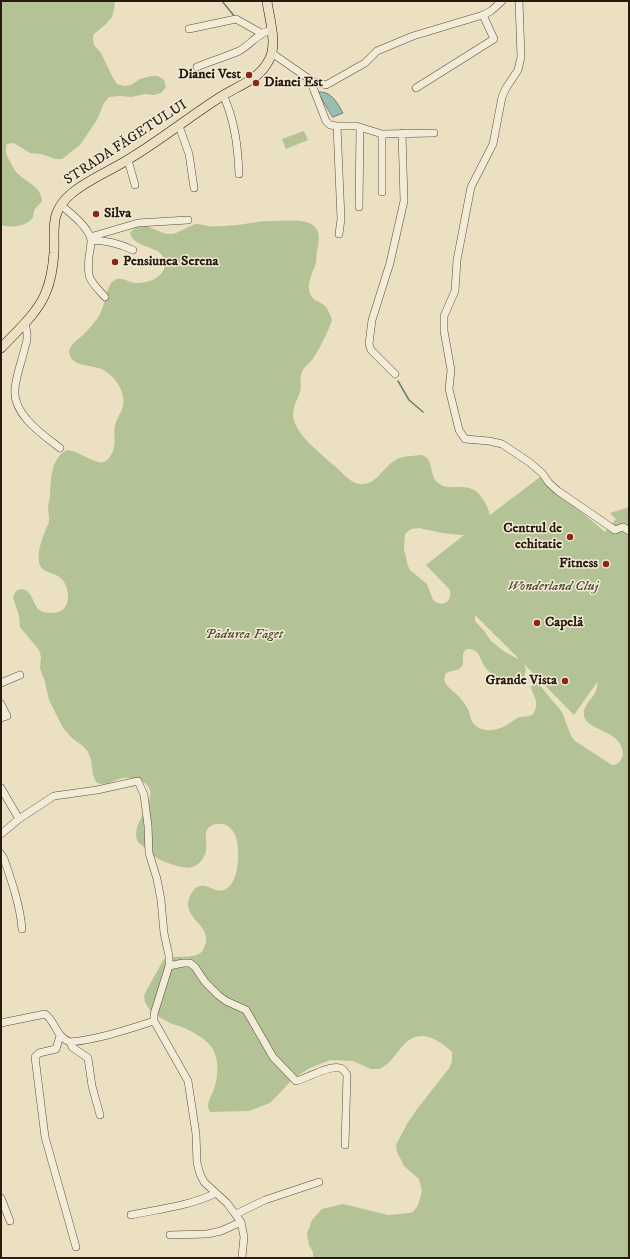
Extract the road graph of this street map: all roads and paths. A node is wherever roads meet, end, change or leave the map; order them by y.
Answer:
1 (267, 1) edge
2 (502, 1) edge
3 (519, 1) edge
4 (483, 15) junction
5 (189, 29) dead end
6 (271, 30) junction
7 (261, 33) junction
8 (272, 54) junction
9 (197, 67) dead end
10 (312, 81) junction
11 (416, 88) dead end
12 (223, 95) junction
13 (180, 126) junction
14 (337, 126) junction
15 (360, 128) junction
16 (402, 133) junction
17 (434, 133) dead end
18 (382, 134) junction
19 (128, 160) junction
20 (239, 174) dead end
21 (135, 185) dead end
22 (194, 188) dead end
23 (382, 192) dead end
24 (61, 205) junction
25 (359, 207) dead end
26 (188, 220) dead end
27 (339, 234) dead end
28 (90, 239) junction
29 (132, 250) dead end
30 (105, 297) dead end
31 (24, 324) junction
32 (1, 348) edge
33 (395, 374) dead end
34 (60, 448) dead end
35 (629, 531) edge
36 (20, 675) dead end
37 (1, 683) edge
38 (1, 704) edge
39 (1, 718) edge
40 (1, 788) edge
41 (19, 819) junction
42 (1, 834) edge
43 (1, 854) edge
44 (22, 929) dead end
45 (169, 966) junction
46 (154, 1022) junction
47 (1, 1023) edge
48 (60, 1036) junction
49 (70, 1042) junction
50 (100, 1115) dead end
51 (345, 1145) dead end
52 (319, 1182) dead end
53 (216, 1193) junction
54 (1, 1198) edge
55 (131, 1214) dead end
56 (236, 1214) junction
57 (10, 1221) dead end
58 (241, 1222) junction
59 (170, 1235) dead end
60 (76, 1247) dead end
61 (242, 1257) dead end

1 - 6 main road
2 - 4 street
3 - 35 street
4 - 10 street
4 - 11 street
5 - 7 street
6 - 7 street
6 - 8 main road
7 - 9 street
8 - 10 street
8 - 12 main road, STRADA FĂGETULUI
10 - 14 street
12 - 13 main road, STRADA FĂGETULUI
12 - 20 street
13 - 19 main road, STRADA FĂGETULUI
13 - 22 street
14 - 15 street
14 - 27 street
15 - 18 street
15 - 25 street
16 - 17 street
16 - 18 street
16 - 33 street
18 - 23 street
19 - 21 street
19 - 24 main road, STRADA FĂGETULUI
24 - 28 street
24 - 31 main road, STRADA FĂGETULUI
26 - 28 street
28 - 29 street
28 - 30 street
31 - 32 main road, STRADA FĂGETULUI
31 - 34 street
36 - 37 street
38 - 39 street
40 - 41 street
41 - 42 street
41 - 45 street
43 - 44 street
45 - 46 street
45 - 51 street
46 - 49 street
46 - 53 street
47 - 48 street
48 - 49 street
48 - 60 street
49 - 50 street
52 - 56 street
53 - 55 street
53 - 56 street
54 - 57 street
56 - 58 street
58 - 59 street
58 - 61 street

